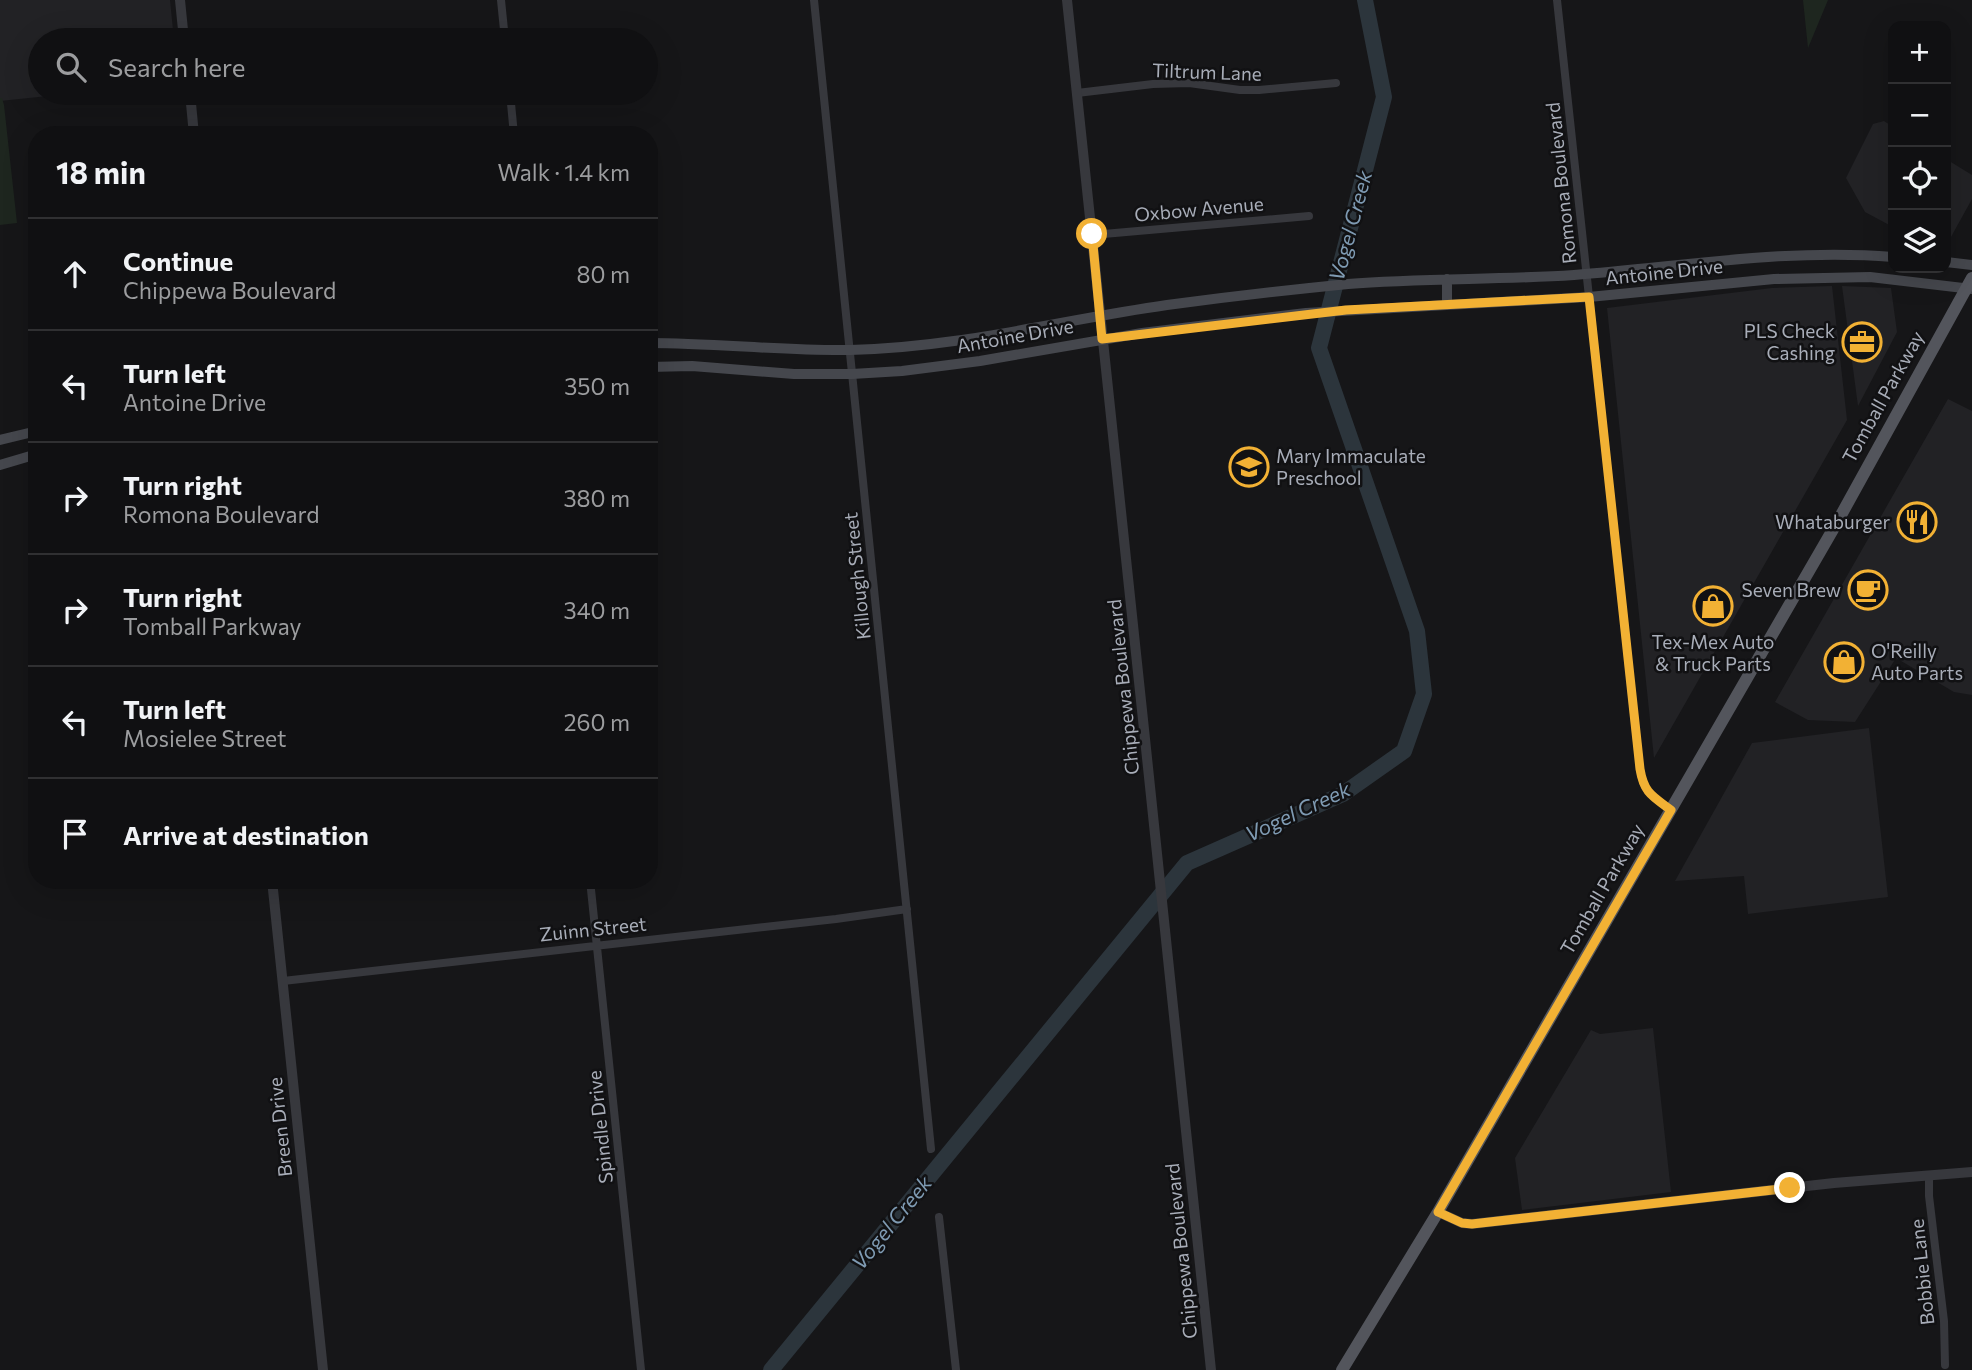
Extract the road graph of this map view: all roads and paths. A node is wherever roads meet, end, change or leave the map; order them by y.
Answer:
1 (180, 0) edge
2 (501, 0) edge
3 (814, 0) edge
4 (1067, 0) edge
5 (1557, 0) edge
6 (183, 28) edge
7 (504, 28) edge
8 (1336, 83) dead end
9 (1077, 93) junction
10 (191, 105) edge
11 (511, 105) edge
12 (193, 126) edge
13 (513, 126) edge
14 (1310, 216) dead end
15 (1092, 234) junction
16 (1772, 257) junction
17 (1888, 257) edge
18 (1951, 263) edge
19 (1972, 265) edge
20 (1587, 274) junction
21 (1447, 279) junction
22 (1774, 279) junction
23 (1970, 285) edge
24 (1589, 297) junction
25 (1237, 298) junction
26 (1447, 305) junction
27 (1101, 317) junction
28 (1240, 321) junction
29 (1102, 339) junction
30 (658, 343) edge
31 (693, 343) junction
32 (850, 350) junction
33 (692, 366) junction
34 (658, 367) edge
35 (852, 374) junction
36 (28, 432) edge
37 (0, 440) edge
38 (28, 457) edge
39 (0, 465) edge
40 (1671, 810) junction
41 (273, 889) edge
42 (591, 889) edge
43 (906, 909) junction
44 (597, 945) junction
45 (283, 981) junction
46 (931, 1149) dead end
47 (1972, 1172) edge
48 (1929, 1176) junction
49 (1438, 1212) junction
50 (939, 1217) dead end
51 (1945, 1365) dead end
52 (323, 1370) edge
53 (641, 1370) edge
54 (956, 1370) edge
55 (1211, 1370) edge
56 (1342, 1370) edge

1 - 6 street
2 - 7 street
3 - 32 street, Killough Street
4 - 9 street, Chippewa Boulevard
5 - 20 street, Romona Boulevard
8 - 9 street, Tiltrum Lane
9 - 15 street, Chippewa Boulevard
10 - 12 street
11 - 13 street
14 - 15 street, Oxbow Avenue
15 - 27 street, Chippewa Boulevard
16 - 17 main road, Antoine Drive
16 - 20 main road, Antoine Drive
16 - 22 main road
18 - 19 main road
20 - 21 main road, Antoine Drive
20 - 24 street, Romona Boulevard
21 - 25 main road, Antoine Drive
21 - 26 main road
22 - 23 main road, Antoine Drive
22 - 24 main road, Antoine Drive
23 - 40 main road, Tomball Parkway
24 - 26 main road, Antoine Drive
24 - 40 street, Romona Boulevard
25 - 27 main road, Antoine Drive
25 - 28 main road
26 - 28 main road, Antoine Drive
27 - 29 street, Chippewa Boulevard
27 - 32 main road, Antoine Drive
28 - 29 main road, Antoine Drive
29 - 35 main road, Antoine Drive
29 - 55 street, Chippewa Boulevard
30 - 31 main road, Antoine Drive
31 - 32 main road, Antoine Drive
31 - 33 main road
32 - 35 street, Killough Street
33 - 34 main road, Antoine Drive
33 - 35 main road, Antoine Drive
35 - 43 street, Killough Street
36 - 37 main road
38 - 39 main road
40 - 49 main road, Tomball Parkway
41 - 45 street, Breen Drive
42 - 44 street, Spindle Drive
43 - 44 street, Zuinn Street
43 - 46 street, Killough Street
44 - 45 street, Zuinn Street
44 - 53 street, Spindle Drive
45 - 52 street, Breen Drive
47 - 48 street
48 - 49 street
48 - 51 street, Bobbie Lane
49 - 56 main road, Tomball Parkway
50 - 54 street

